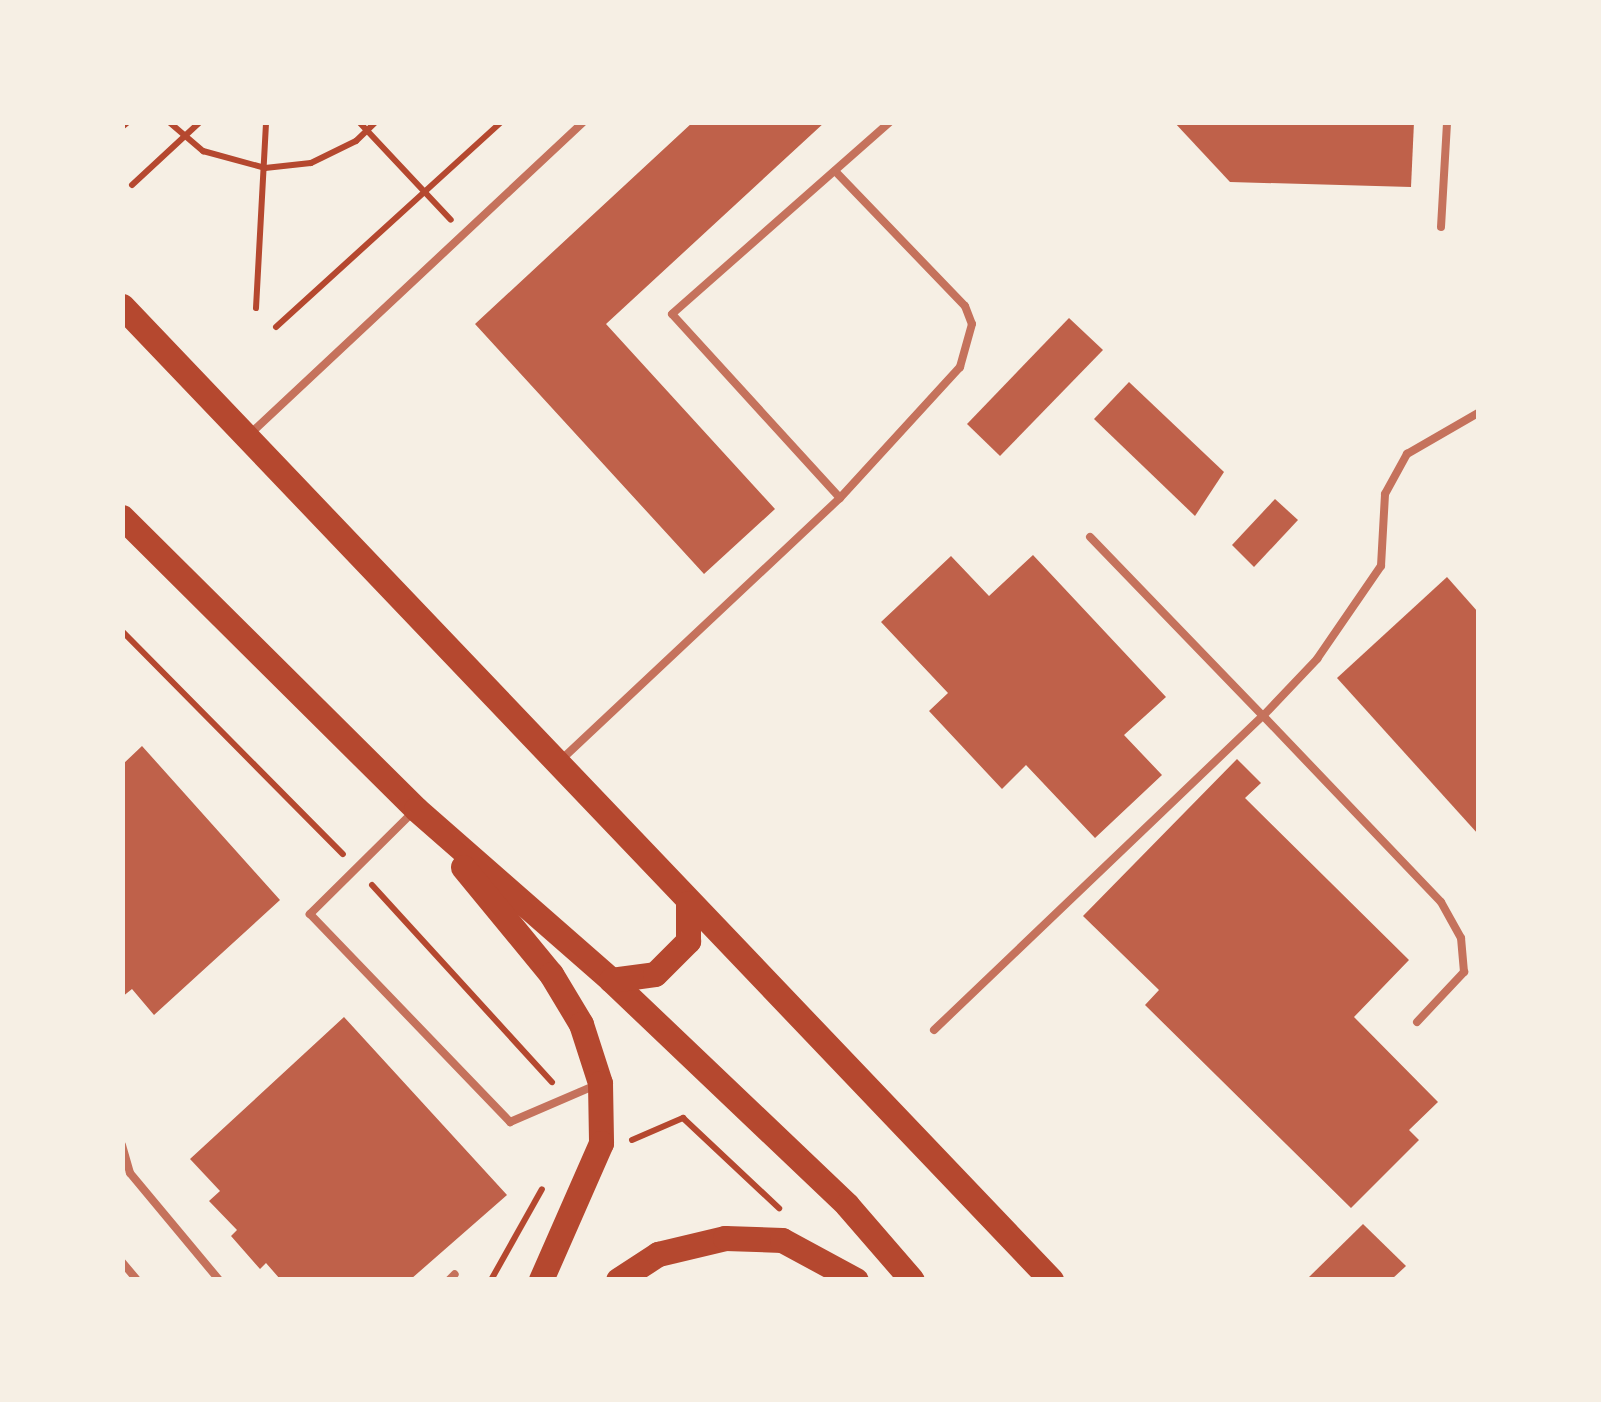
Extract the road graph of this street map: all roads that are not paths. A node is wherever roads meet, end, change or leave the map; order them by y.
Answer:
1 (583, 122) edge
2 (890, 122) edge
3 (1447, 122) edge
4 (836, 170) junction
5 (1441, 227) dead end
6 (122, 306) edge
7 (122, 332) edge
8 (165, 351) junction
9 (1478, 413) edge
10 (248, 436) junction
11 (840, 498) junction
12 (122, 517) edge
13 (1090, 537) dead end
14 (1262, 716) junction
15 (555, 765) junction
16 (416, 809) junction
17 (688, 903) junction
18 (610, 980) junction
19 (1418, 1022) dead end
20 (934, 1030) dead end
21 (600, 1083) junction
22 (122, 1145) edge
23 (122, 1262) edge
24 (137, 1280) edge
25 (218, 1280) edge
26 (541, 1280) edge
27 (618, 1280) edge
28 (856, 1280) edge
29 (912, 1280) edge
30 (1051, 1280) edge

1 - 10 lane
2 - 4 lane
3 - 5 lane
4 - 11 lane
4 - 11 lane
6 - 8 main road
7 - 8 main road
8 - 10 main road
9 - 14 lane
10 - 15 main road
11 - 15 lane
12 - 16 main road
13 - 14 lane
14 - 19 lane
14 - 20 lane
15 - 17 main road
16 - 18 main road
16 - 21 main road
16 - 21 lane
17 - 18 main road
17 - 30 main road
18 - 29 main road
21 - 26 main road
22 - 25 lane
23 - 24 lane
27 - 28 main road

